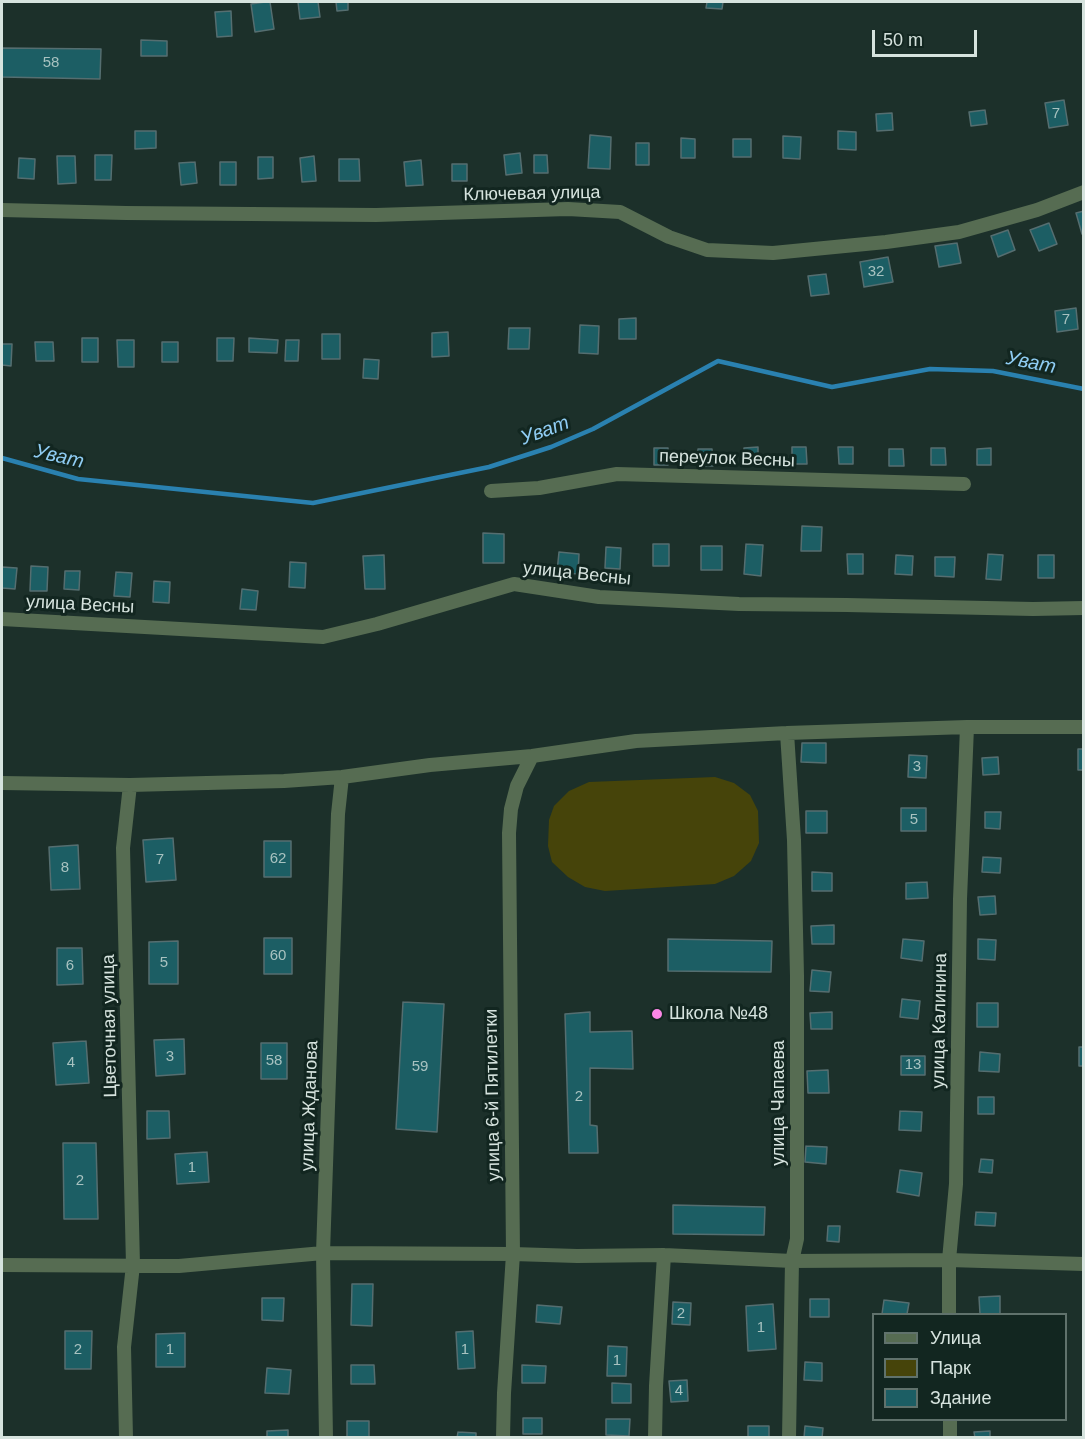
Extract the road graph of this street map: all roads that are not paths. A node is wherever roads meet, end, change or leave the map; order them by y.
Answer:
1 (1083, 192) edge
2 (2, 210) edge
3 (964, 484) dead end
4 (491, 491) dead end
5 (1083, 608) edge
6 (2, 619) edge
7 (967, 727) junction
8 (1083, 727) edge
9 (787, 732) junction
10 (532, 756) junction
11 (342, 777) junction
12 (2, 783) edge
13 (130, 785) junction
14 (323, 1253) junction
15 (513, 1254) junction
16 (664, 1255) junction
17 (949, 1260) junction
18 (792, 1261) junction
19 (1083, 1264) edge
20 (2, 1265) edge
21 (134, 1266) junction
22 (949, 1313) edge
23 (950, 1421) edge
24 (126, 1437) edge
25 (326, 1437) edge
26 (503, 1437) edge
27 (655, 1437) edge
28 (789, 1437) edge
29 (950, 1437) edge

1 - 2 street, Ключевая улица
3 - 4 street, переулок Весны
5 - 6 street, улица Весны
7 - 8 street
7 - 9 street
7 - 17 street, улица Калинина
9 - 10 street
9 - 18 street, улица Чапаева
10 - 11 street
10 - 15 street, улица 6-й Пятилетки
11 - 13 street
11 - 14 street, улица Жданова
12 - 13 street
13 - 21 street, Цветочная улица
14 - 15 street
14 - 21 street
14 - 25 street, улица Жданова
15 - 16 street
15 - 26 street, улица 6-й Пятилетки
16 - 18 street
16 - 27 street
17 - 18 street
17 - 19 street
17 - 22 street, улица Калинина
18 - 28 street, улица Чапаева
20 - 21 street
21 - 24 street, Цветочная улица
23 - 29 street

